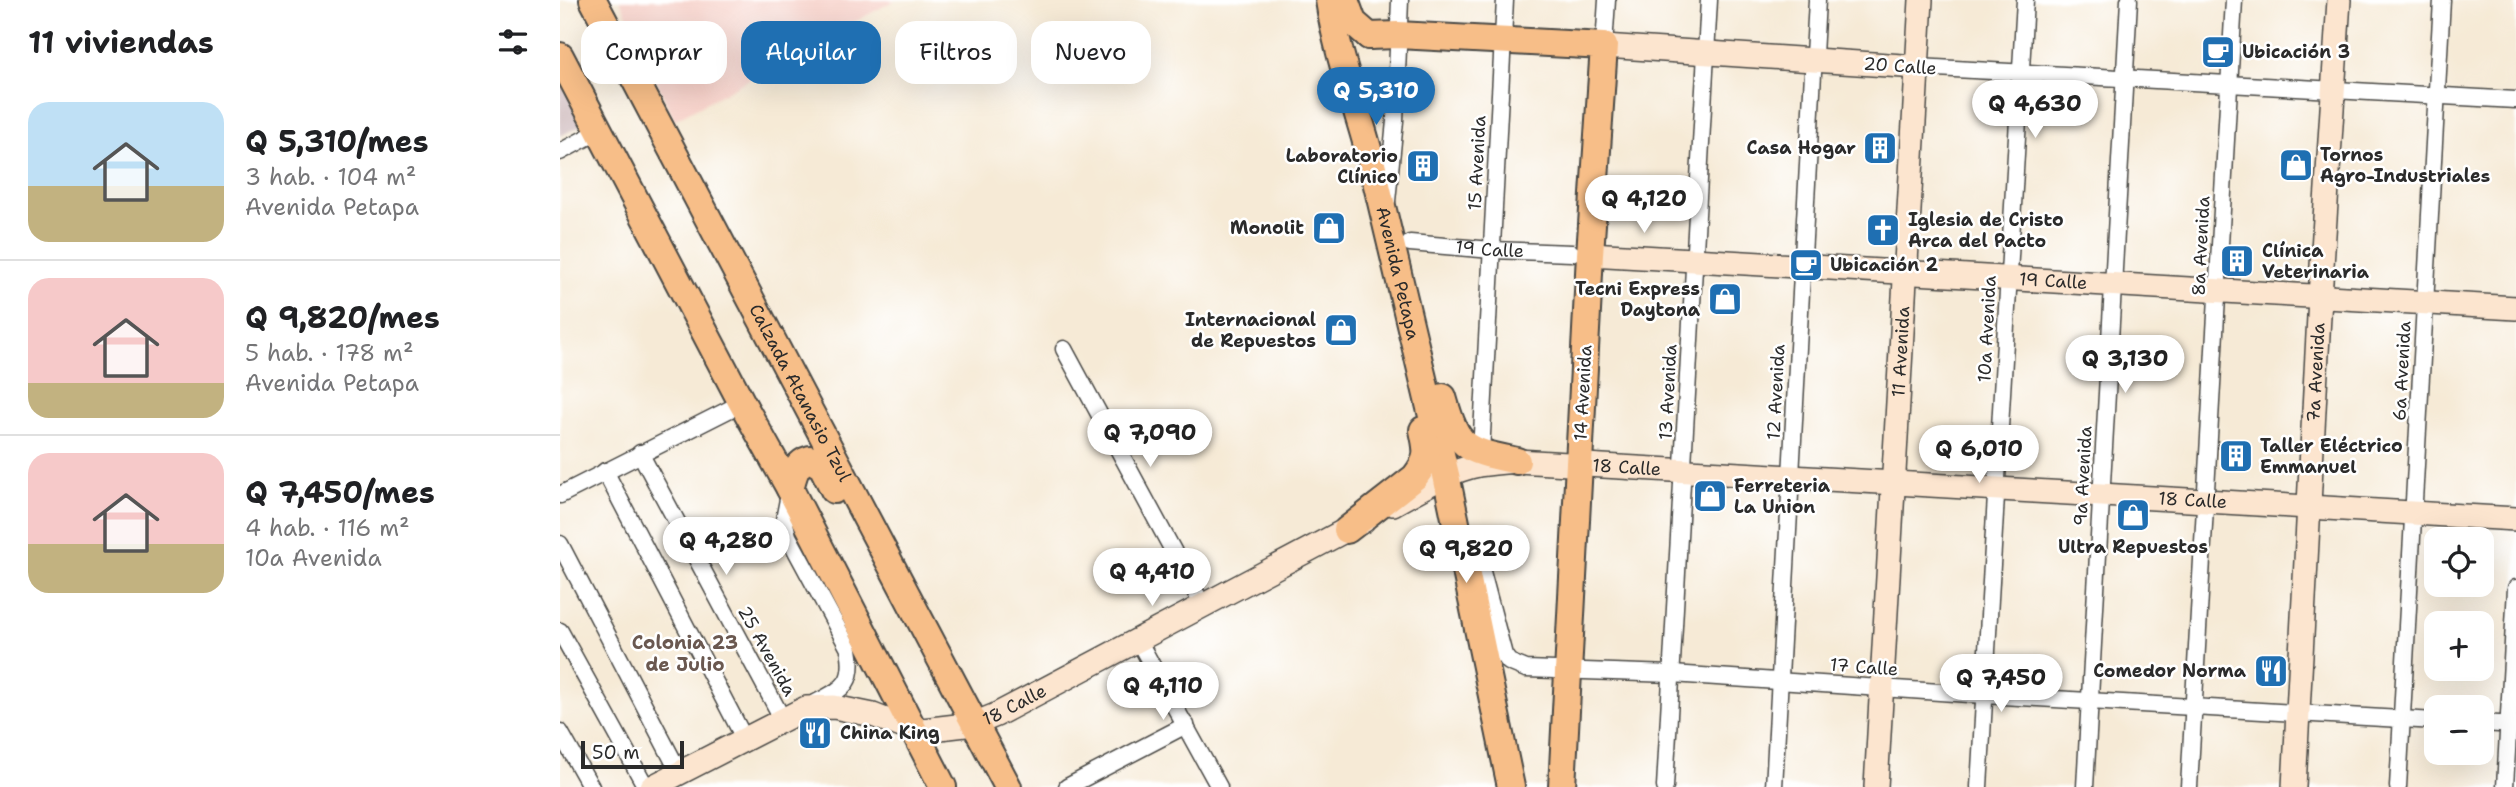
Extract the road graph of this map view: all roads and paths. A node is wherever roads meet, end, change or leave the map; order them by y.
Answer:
1 (593, 0) edge
2 (1329, 0) edge
3 (1345, 0) edge
4 (1399, 0) edge
5 (1505, 0) edge
6 (1607, 0) edge
7 (1709, 0) edge
8 (1816, 0) edge
9 (1921, 0) edge
10 (2025, 0) edge
11 (2129, 0) edge
12 (2234, 0) edge
13 (2339, 0) edge
14 (2442, 0) edge
15 (1398, 35) junction
16 (1369, 36) junction
17 (1503, 41) junction
18 (1604, 46) junction
19 (1706, 53) junction
20 (560, 56) edge
21 (1813, 60) junction
22 (1918, 67) junction
23 (2021, 73) junction
24 (2124, 78) junction
25 (2229, 84) junction
26 (2334, 90) junction
27 (2437, 95) junction
28 (2516, 100) edge
29 (1357, 108) junction
30 (599, 131) junction
31 (560, 152) edge
32 (1385, 221) junction
33 (1402, 249) junction
34 (1492, 250) junction
35 (1581, 254) junction
36 (1695, 260) junction
37 (1802, 266) junction
38 (1907, 274) junction
39 (2010, 278) junction
40 (2113, 284) junction
41 (2217, 290) junction
42 (2320, 297) junction
43 (2425, 303) junction
44 (2516, 308) edge
45 (1064, 349) dead end
46 (742, 403) junction
47 (640, 453) junction
48 (1481, 453) junction
49 (1517, 461) junction
50 (1579, 464) junction
51 (1683, 470) junction
52 (605, 471) junction
53 (1446, 475) junction
54 (1790, 476) junction
55 (1894, 483) junction
56 (790, 489) junction
57 (1997, 489) junction
58 (560, 495) edge
59 (2102, 495) junction
60 (2206, 499) junction
61 (2309, 505) junction
62 (1451, 506) junction
63 (2413, 513) junction
64 (2516, 519) edge
65 (1347, 530) junction
66 (560, 544) edge
67 (2516, 588) edge
68 (909, 596) junction
69 (1203, 606) junction
70 (561, 634) edge
71 (1138, 640) junction
72 (1504, 655) joint
73 (1568, 672) junction
74 (1672, 674) junction
75 (1779, 681) junction
76 (1882, 687) junction
77 (1984, 695) junction
78 (2090, 700) junction
79 (2193, 706) junction
80 (806, 708) junction
81 (2298, 712) junction
82 (782, 718) junction
83 (2401, 719) junction
84 (2424, 720) edge
85 (974, 723) junction
86 (2494, 724) edge
87 (1186, 725) junction
88 (2513, 725) edge
89 (915, 731) junction
90 (560, 732) edge
91 (744, 738) junction
92 (679, 772) junction
93 (591, 787) edge
94 (646, 787) edge
95 (652, 787) edge
96 (943, 787) edge
97 (1008, 787) edge
98 (1067, 787) edge
99 (1219, 787) edge
100 (1511, 787) edge
101 (1562, 787) edge
102 (1665, 787) edge
103 (1774, 787) edge
104 (1876, 787) edge
105 (1979, 787) edge
106 (2085, 787) edge
107 (2189, 787) edge
108 (2294, 787) edge
109 (2398, 787) edge
110 (2505, 787) edge

1 - 68 main road, Calzada Atanasio Tzul
2 - 29 main road, Avenida Petapa
3 - 16 main road
4 - 15 street
5 - 17 street, 15 Avenida
6 - 18 street, 14 Avenida
7 - 19 street, 13 Avenida
8 - 21 street, 12 Avenida
9 - 22 street, 11 Avenida
10 - 23 street, 10a Avenida
11 - 24 street, 9a Avenida
12 - 25 street, 8a Avenida
13 - 26 street, 7a Avenida
14 - 27 street, 6a Avenida
15 - 16 main road, 20 Calle
15 - 17 main road, 20 Calle
15 - 32 street
16 - 29 main road
17 - 18 main road, 20 Calle
17 - 34 street, 15 Avenida
18 - 19 street, 20 Calle
18 - 35 main road, 14 Avenida
19 - 21 street, 20 Calle
19 - 36 street, 13 Avenida
20 - 30 main road
21 - 22 street, 20 Calle
21 - 37 street, 12 Avenida
22 - 23 street, 20 Calle
22 - 38 street, 11 Avenida
23 - 24 street, 20 Calle
23 - 39 street, 10a Avenida
24 - 25 street, 20 Calle
24 - 40 street, 9a Avenida
25 - 26 street, 20 Calle
25 - 41 street, 8a Avenida
26 - 27 street, 20 Calle
26 - 42 street, 7a Avenida
27 - 28 street, 20 Calle
27 - 43 street, 6a Avenida
29 - 32 main road, Avenida Petapa
30 - 31 street
30 - 46 main road
32 - 33 main road, Avenida Petapa
33 - 34 street, 19 Calle
33 - 48 main road
33 - 53 main road, Avenida Petapa
33 - 65 main road
34 - 35 street, 19 Calle
34 - 48 street, 15 Avenida
35 - 36 street, 19 Calle
35 - 50 main road, 14 Avenida
36 - 37 street, 19 Calle
36 - 51 street, 13 Avenida
37 - 38 street, 19 Calle
37 - 54 street, 12 Avenida
38 - 39 street, 19 Calle
38 - 55 street, 11 Avenida
39 - 40 street, 19 Calle
39 - 57 street, 10a Avenida
40 - 41 street, 19 Calle
40 - 59 street, 9a Avenida
41 - 42 street, 19 Calle
41 - 60 street, 8a Avenida
42 - 43 street, 19 Calle
42 - 61 street, 7a Avenida
43 - 44 street, 19 Calle
43 - 63 street, 6a Avenida
45 - 69 street
46 - 47 street
46 - 56 main road
47 - 52 street
47 - 82 street, 25 Avenida
48 - 49 main road
49 - 50 street, 18 Calle
49 - 53 street, 18 Calle
50 - 51 street, 18 Calle
50 - 73 main road, 14 Avenida
51 - 54 street, 18 Calle
51 - 74 street, 13 Avenida
52 - 58 street
52 - 91 street
53 - 62 main road, Avenida Petapa
53 - 65 street, 18 Calle
54 - 55 street, 18 Calle
54 - 75 street, 12 Avenida
55 - 57 street, 18 Calle
55 - 76 street, 11 Avenida
56 - 68 main road
56 - 80 street, 18 Calle
56 - 89 main road
57 - 59 street, 18 Calle
57 - 77 street, 10a Avenida
59 - 60 street, 18 Calle
59 - 78 street, 9a Avenida
60 - 61 street, 18 Calle
60 - 79 street, 8a Avenida
61 - 63 street, 18 Calle
61 - 81 street, 7a Avenida
62 - 72 street, Avenida Petapa
62 - 100 main road, Avenida Petapa
63 - 64 street, 18 Calle
63 - 83 street, 6a Avenida
65 - 69 street, 18 Calle
66 - 92 street
67 - 88 street
68 - 85 main road, Calzada Atanasio Tzul
69 - 71 street, 18 Calle
70 - 94 street
71 - 85 street, 18 Calle
71 - 87 street
72 - 73 street, 17 Calle
73 - 74 street, 17 Calle
73 - 101 main road, 14 Avenida
74 - 75 street, 17 Calle
74 - 102 street, 13 Avenida
75 - 76 street, 17 Calle
75 - 103 street, 12 Avenida
76 - 77 street, 17 Calle
76 - 104 street, 11 Avenida
77 - 78 street, 17 Calle
77 - 105 street, 10a Avenida
78 - 79 street, 17 Calle
78 - 106 street, 9a Avenida
79 - 81 street, 17 Calle
79 - 107 street, 8a Avenida
80 - 82 street, 18 Calle
80 - 89 street, 18 Calle
81 - 83 street, 17 Calle
81 - 108 street, 7a Avenida
82 - 91 street, 18 Calle
83 - 84 street, 17 Calle
83 - 109 street, 6a Avenida
85 - 89 street, 18 Calle
85 - 97 main road, Calzada Atanasio Tzul
86 - 88 street
87 - 98 street
87 - 99 street
88 - 110 street
89 - 96 main road
90 - 93 street
91 - 92 street, 18 Calle
92 - 95 street, 18 Calle

